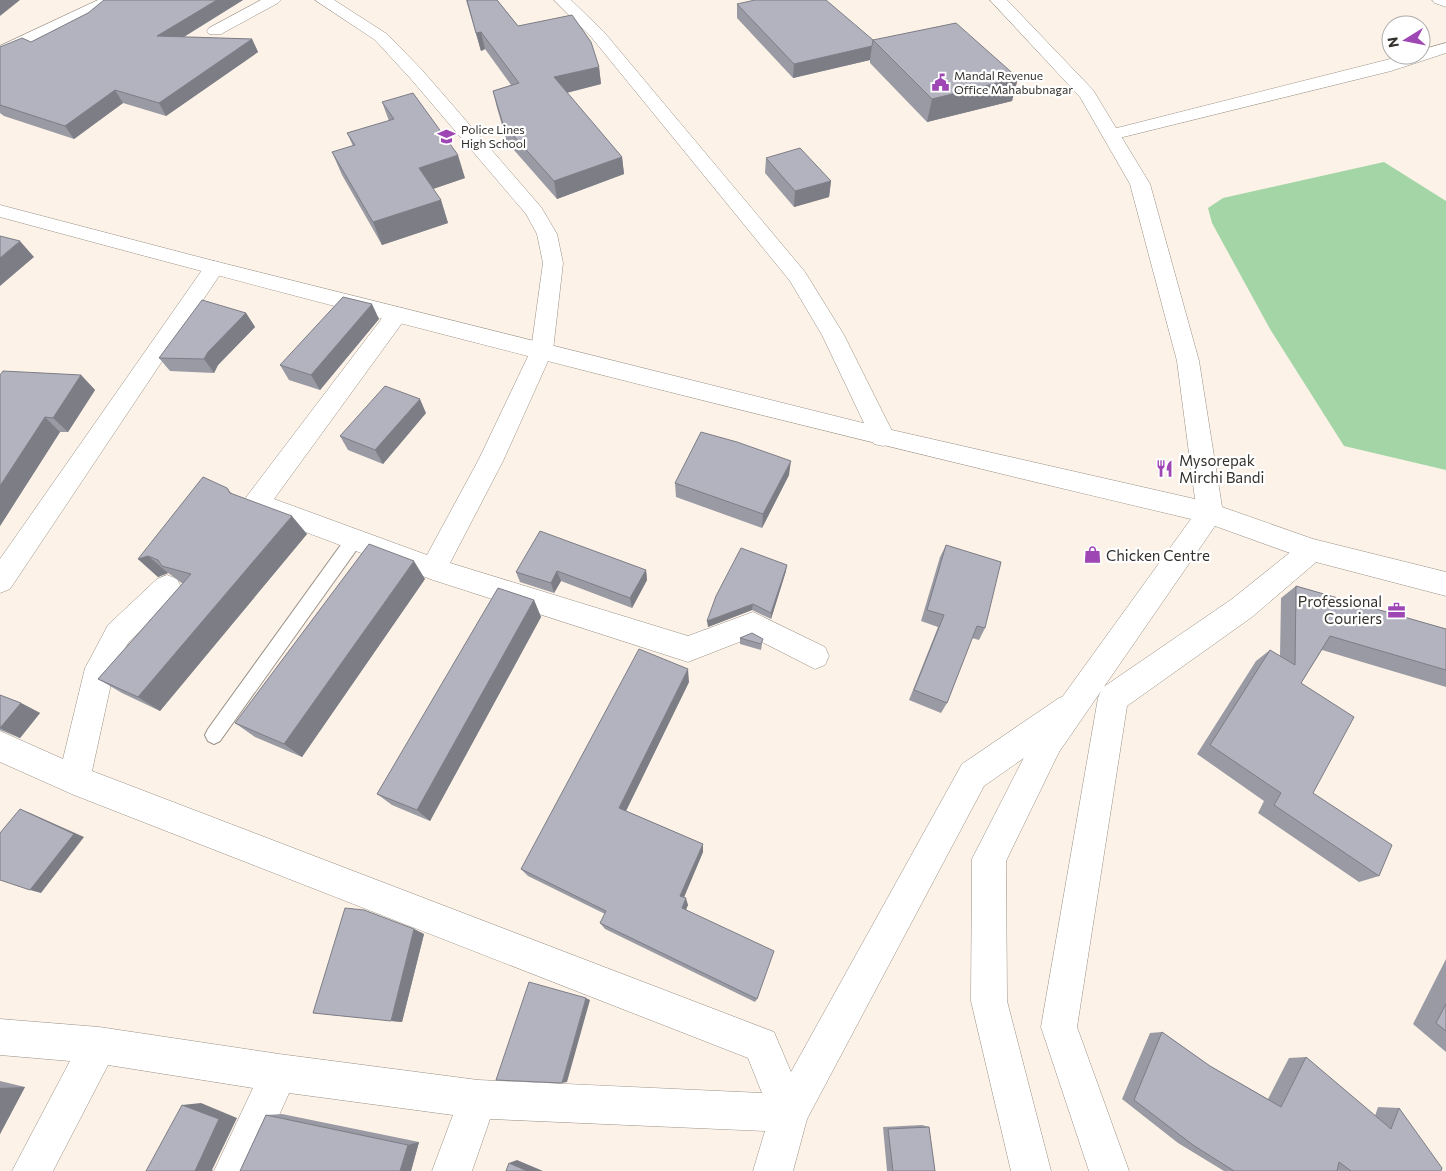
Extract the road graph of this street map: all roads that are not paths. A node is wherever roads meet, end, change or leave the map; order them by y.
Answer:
1 (110, 0) edge
2 (273, 0) edge
3 (323, 0) edge
4 (562, 0) edge
5 (998, 0) edge
6 (1440, 0) edge
7 (1446, 2) edge
8 (215, 31) dead end
9 (1446, 48) edge
10 (0, 52) edge
11 (1111, 135) junction
12 (0, 211) edge
13 (214, 268) junction
14 (397, 314) junction
15 (542, 350) junction
16 (883, 437) junction
17 (1210, 513) junction
18 (354, 540) junction
19 (1312, 550) junction
20 (433, 569) junction
21 (0, 581) edge
22 (1446, 584) edge
23 (167, 587) edge
24 (815, 656) dead end
25 (1074, 705) junction
26 (214, 736) dead end
27 (0, 746) edge
28 (74, 780) junction
29 (0, 1037) edge
30 (99, 1045) junction
31 (279, 1072) junction
32 (478, 1099) junction
33 (788, 1113) junction
34 (32, 1171) edge
35 (234, 1171) edge
36 (452, 1171) edge
37 (773, 1171) edge
38 (1032, 1171) edge
39 (1109, 1171) edge

1 - 10 street
2 - 8 street
3 - 15 street
4 - 16 street
5 - 11 street
6 - 7 street
9 - 11 street
11 - 17 street
12 - 13 street
13 - 14 street
13 - 21 street
14 - 15 street
14 - 18 street
15 - 16 street
15 - 20 street
16 - 17 street
17 - 19 street
17 - 25 street
18 - 20 street
18 - 26 lane
19 - 22 street
19 - 39 street
20 - 24 street
23 - 28 street
25 - 33 street
25 - 38 street
27 - 28 street
28 - 33 street
29 - 30 street
30 - 31 street
30 - 34 street
31 - 32 street
31 - 35 street
32 - 33 street
32 - 36 street
33 - 37 street

